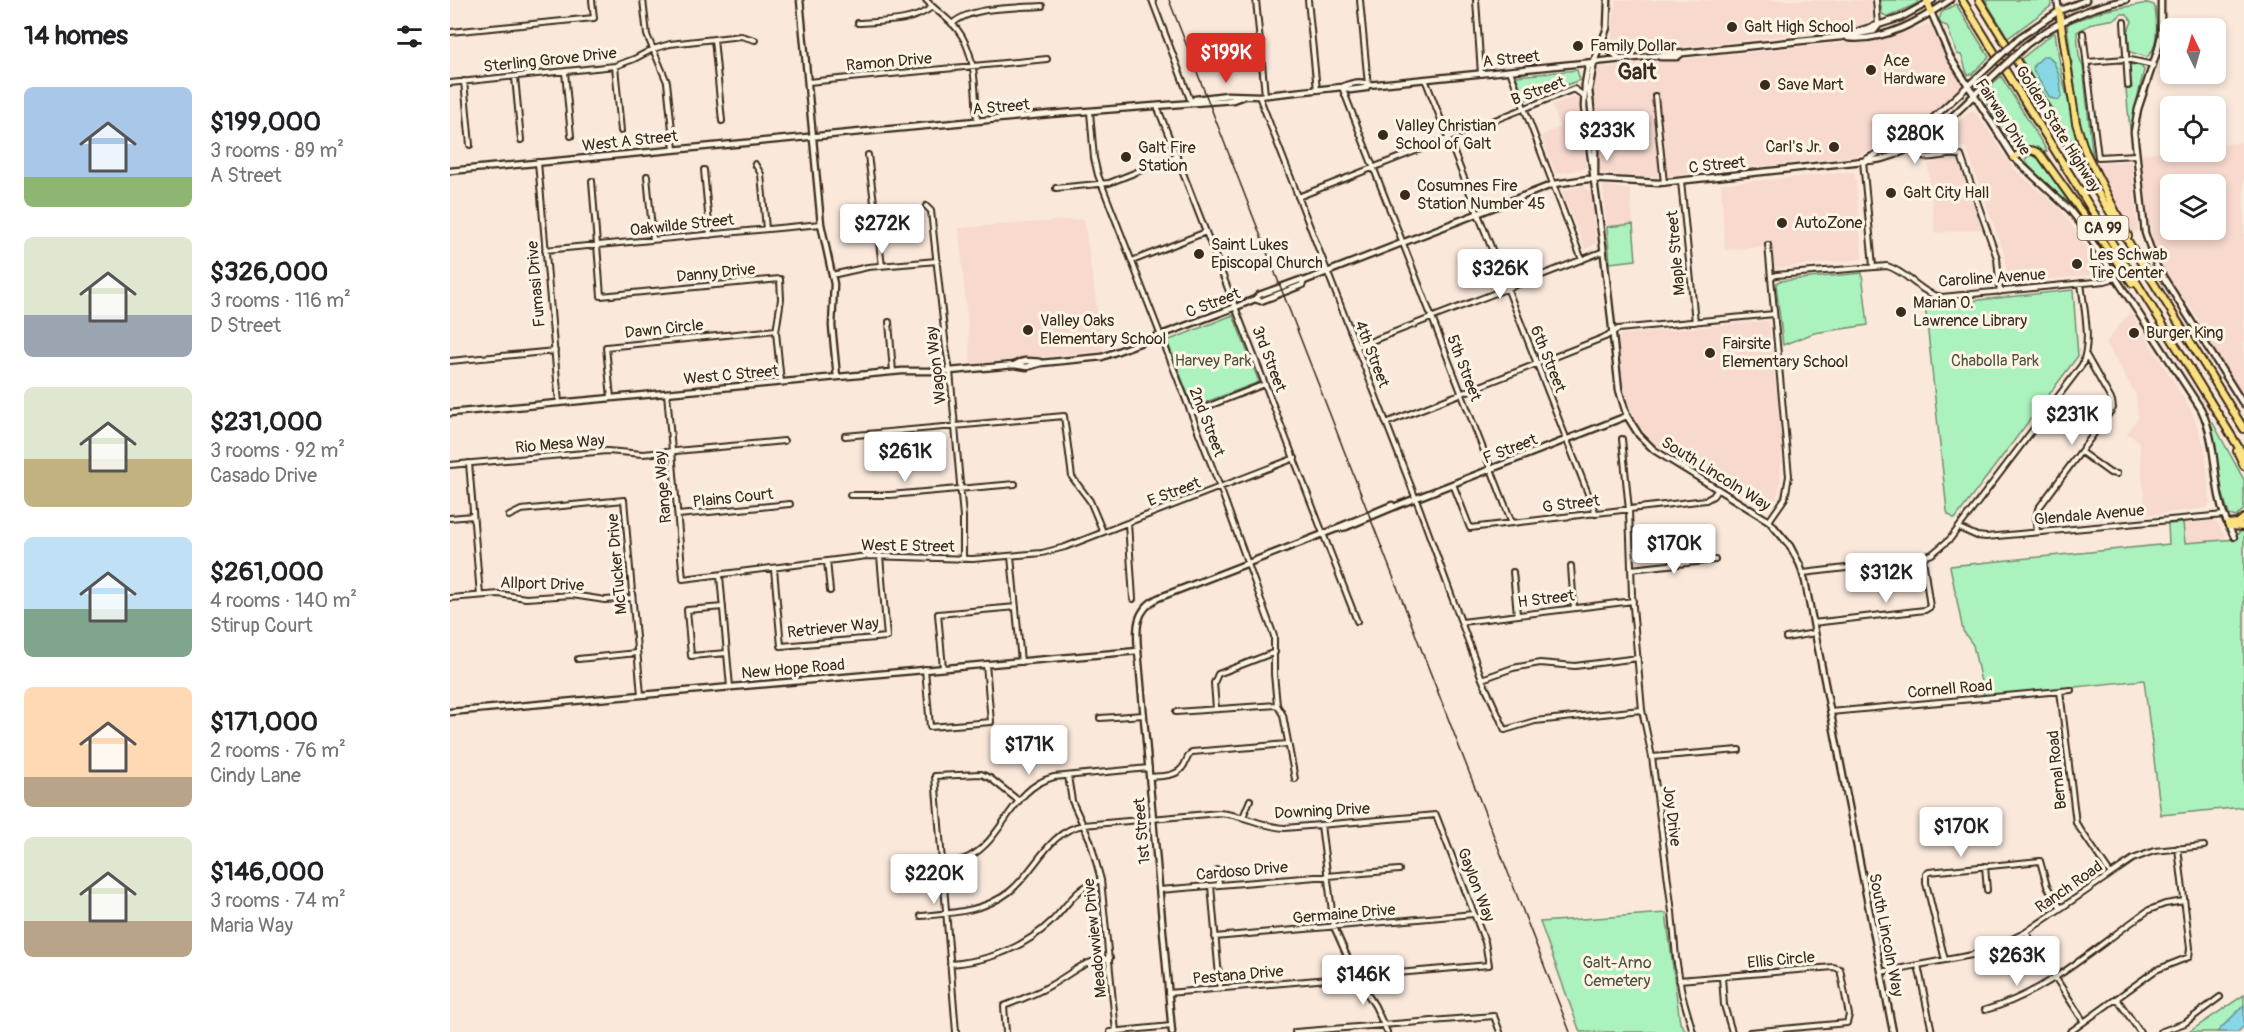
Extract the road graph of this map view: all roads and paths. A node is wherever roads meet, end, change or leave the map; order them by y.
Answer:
1 (592, 0) edge
2 (643, 0) edge
3 (800, 0) edge
4 (926, 0) edge
5 (1152, 0) edge
6 (1256, 0) edge
7 (1308, 0) edge
8 (1360, 0) edge
9 (1476, 0) edge
10 (1608, 0) edge
11 (1876, 0) edge
12 (1950, 0) edge
13 (1962, 0) edge
14 (1979, 0) edge
15 (2057, 0) edge
16 (2086, 0) edge
17 (2126, 0) edge
18 (2161, 0) edge
19 (1929, 1) edge
20 (1042, 6) dead end
21 (932, 7) junction
22 (2059, 11) junction
23 (1931, 12) junction
24 (2060, 22) junction
25 (2124, 22) dead end
26 (858, 23) dead end
27 (952, 24) junction
28 (1878, 26) junction
29 (450, 32) edge
30 (2083, 33) dead end
31 (1841, 37) junction
32 (1604, 38) junction
33 (714, 39) junction
34 (754, 40) dead end
35 (653, 49) junction
36 (1047, 59) dead end
37 (2126, 59) junction
38 (1622, 60) junction
39 (1594, 62) junction
40 (2087, 62) junction
41 (2153, 65) junction
42 (615, 66) junction
43 (972, 66) junction
44 (1510, 71) junction
45 (565, 72) junction
46 (1481, 74) junction
47 (515, 77) junction
48 (1425, 79) junction
49 (464, 81) junction
50 (808, 82) junction
51 (450, 83) edge
52 (1368, 85) junction
53 (1968, 86) junction
54 (2128, 86) dead end
55 (1342, 87) junction
56 (1317, 90) junction
57 (1265, 95) junction
58 (1974, 95) junction
59 (1258, 96) junction
60 (1584, 96) junction
61 (1655, 96) dead end
62 (1191, 102) junction
63 (1157, 106) junction
64 (1524, 108) junction
65 (1090, 112) junction
66 (722, 121) dead end
67 (977, 121) junction
68 (1932, 121) junction
69 (621, 131) dead end
70 (571, 136) dead end
71 (813, 136) junction
72 (1448, 138) junction
73 (521, 140) dead end
74 (470, 145) dead end
75 (1914, 146) junction
76 (674, 149) junction
77 (867, 155) dead end
78 (2136, 155) junction
79 (1177, 156) junction
80 (2014, 158) junction
81 (1863, 161) junction
82 (538, 162) junction
83 (755, 165) dead end
84 (1372, 167) junction
85 (704, 170) dead end
86 (450, 171) edge
87 (647, 176) dead end
88 (1595, 179) junction
89 (1681, 181) junction
90 (592, 182) dead end
91 (1102, 183) junction
92 (1664, 183) junction
93 (1554, 184) junction
94 (1056, 188) dead end
95 (1298, 197) junction
96 (926, 206) dead end
97 (1476, 214) junction
98 (821, 224) junction
99 (766, 229) junction
100 (1206, 232) junction
101 (710, 235) junction
102 (653, 240) junction
103 (1401, 243) junction
104 (1768, 245) dead end
105 (597, 246) junction
106 (545, 250) junction
107 (1604, 251) junction
108 (1582, 260) junction
109 (937, 261) junction
110 (1132, 261) junction
111 (882, 266) junction
112 (1873, 266) junction
113 (2143, 266) junction
114 (1327, 272) junction
115 (832, 275) junction
116 (1772, 277) junction
117 (2115, 278) junction
118 (2081, 283) junction
119 (1507, 289) junction
120 (2000, 292) junction
121 (1236, 307) junction
122 (1774, 314) junction
123 (2157, 317) junction
124 (1432, 318) junction
125 (889, 322) dead end
126 (1695, 322) junction
127 (776, 330) junction
128 (1612, 333) junction
129 (1161, 336) junction
130 (1356, 347) junction
131 (555, 351) junction
132 (2086, 355) junction
133 (450, 361) edge
134 (1537, 364) junction
135 (1014, 365) joint
136 (950, 371) junction
137 (894, 372) junction
138 (837, 377) junction
139 (781, 382) junction
140 (1266, 383) junction
141 (667, 393) junction
142 (1461, 393) junction
143 (611, 398) junction
144 (559, 403) junction
145 (2244, 405) edge
146 (450, 413) edge
147 (1191, 413) junction
148 (1627, 416) junction
149 (1386, 423) junction
150 (955, 426) junction
151 (2228, 429) junction
152 (2244, 429) edge
153 (845, 436) dead end
154 (1623, 439) dead end
155 (1567, 440) junction
156 (784, 441) dead end
157 (673, 452) junction
158 (2081, 452) junction
159 (2244, 456) edge
160 (1295, 458) junction
161 (469, 463) junction
162 (450, 465) edge
163 (2244, 466) edge
164 (1491, 469) junction
165 (2117, 474) dead end
166 (1015, 484) dead end
167 (1453, 484) junction
168 (1220, 487) junction
169 (961, 489) junction
170 (1718, 489) junction
171 (850, 495) dead end
172 (1415, 498) junction
173 (790, 504) dead end
174 (1629, 510) junction
175 (1596, 513) junction
176 (2224, 514) junction
177 (678, 515) junction
178 (474, 516) junction
179 (509, 516) dead end
180 (450, 518) edge
181 (2244, 518) edge
182 (1769, 521) junction
183 (1128, 523) junction
184 (1512, 523) junction
185 (2228, 525) junction
186 (2244, 527) edge
187 (1959, 528) junction
188 (1103, 532) junction
189 (2037, 532) junction
190 (1324, 534) junction
191 (2234, 537) dead end
192 (880, 556) junction
193 (1011, 556) junction
194 (1923, 558) junction
195 (963, 559) junction
196 (1715, 560) dead end
197 (826, 561) junction
198 (1247, 563) junction
199 (1571, 566) dead end
200 (774, 569) junction
201 (1631, 569) junction
202 (1513, 572) dead end
203 (1803, 573) junction
204 (720, 576) junction
205 (683, 579) joint
206 (830, 591) dead end
207 (480, 595) junction
208 (450, 598) edge
209 (632, 598) junction
210 (1133, 598) dead end
211 (1633, 601) junction
212 (723, 607) junction
213 (1016, 607) junction
214 (1574, 608) junction
215 (1517, 614) junction
216 (1357, 621) dead end
217 (1462, 622) junction
218 (1813, 623) junction
219 (1137, 628) joint
220 (1815, 633) junction
221 (1786, 638) dead end
222 (1138, 651) junction
223 (1275, 652) junction
224 (637, 653) junction
225 (727, 653) junction
226 (1638, 658) junction
227 (578, 659) dead end
228 (1021, 662) junction
229 (986, 664) junction
230 (943, 668) junction
231 (925, 669) junction
232 (1482, 679) junction
233 (729, 687) junction
234 (2071, 690) dead end
235 (2060, 691) junction
236 (641, 695) junction
237 (1277, 705) junction
238 (1216, 709) junction
239 (1642, 710) junction
240 (450, 712) edge
241 (1176, 712) dead end
242 (1830, 712) junction
243 (1144, 715) junction
244 (1100, 718) dead end
245 (1287, 744) junction
246 (1739, 750) dead end
247 (1652, 757) junction
248 (1149, 768) junction
249 (1068, 776) junction
250 (1149, 777) junction
251 (1295, 779) dead end
252 (1250, 800) dead end
253 (1019, 801) junction
254 (1436, 815) joint
255 (1243, 817) junction
256 (1153, 819) junction
257 (1083, 825) junction
258 (1321, 825) junction
259 (2204, 846) dead end
260 (2178, 848) junction
261 (942, 863) junction
262 (1985, 866) junction
263 (1218, 870) dead end
264 (1399, 870) dead end
265 (2110, 873) junction
266 (1327, 876) junction
267 (1101, 880) junction
268 (1219, 885) junction
269 (1211, 886) junction
270 (1160, 890) junction
271 (1987, 890) dead end
272 (2184, 901) junction
273 (2061, 908) junction
274 (946, 914) junction
275 (1475, 914) junction
276 (921, 915) dead end
277 (1334, 927) junction
278 (2026, 932) junction
279 (1215, 937) junction
280 (1110, 958) junction
281 (1945, 960) junction
282 (950, 964) junction
283 (1489, 965) joint
284 (1918, 965) junction
285 (1881, 972) junction
286 (1356, 976) junction
287 (1722, 977) junction
288 (2055, 977) junction
289 (1679, 980) junction
290 (1220, 988) junction
291 (1168, 993) junction
292 (2220, 997) dead end
293 (2117, 999) junction
294 (1985, 1010) dead end
295 (2084, 1022) junction
296 (1385, 1026) junction
297 (1172, 1029) edge
298 (956, 1032) edge
299 (1006, 1032) edge
300 (1110, 1032) edge
301 (1116, 1032) edge
302 (1295, 1032) edge
303 (1312, 1032) edge
304 (1387, 1032) edge
305 (1500, 1032) edge
306 (1693, 1032) edge
307 (1732, 1032) edge
308 (1750, 1032) edge
309 (1893, 1032) edge
310 (1932, 1032) edge
311 (2070, 1032) edge
312 (2140, 1032) edge
313 (2160, 1032) edge

1 - 29 street
2 - 35 street
3 - 50 street
4 - 21 street
5 - 62 street
6 - 57 street
7 - 56 street
8 - 52 street
9 - 46 street
10 - 32 street
11 - 28 street
12 - 23 street, A Street
13 - 123 highway, Golden State Highway / CA 99
14 - 113 highway, Golden State Highway / CA 99
15 - 22 street
16 - 22 street, C Street
17 - 24 street, C Street
18 - 41 street
19 - 23 highway
19 - 28 street, A Street
20 - 27 street
21 - 26 street
21 - 27 street
22 - 24 highway
22 - 53 street, C Street, bridge
23 - 31 street, A Street
23 - 53 street, Fairway Drive
24 - 58 street, C Street, bridge
24 - 113 highway
25 - 37 street
27 - 43 street
28 - 31 street, A Street
30 - 40 street
31 - 38 street, A Street
32 - 38 street
32 - 39 street
33 - 34 street, Sterling Grove Drive
33 - 35 street, Sterling Grove Drive
33 - 66 street
35 - 42 street, Sterling Grove Drive
35 - 76 street
36 - 43 street, Ramon Drive
37 - 40 street
37 - 41 street
37 - 54 street
38 - 39 street, A Street
39 - 44 street, A Street
39 - 60 street, South Lincoln Way
39 - 88 street, South Lincoln Way
40 - 78 street
41 - 78 street
42 - 45 street, Sterling Grove Drive
42 - 69 street
43 - 50 street, Ramon Drive
43 - 67 street
44 - 46 street, A Street
44 - 64 street
45 - 47 street, Sterling Grove Drive
45 - 70 street
46 - 48 street, A Street
47 - 49 street, Sterling Grove Drive
47 - 73 street
48 - 52 street, A Street
48 - 72 street, 6th Street
49 - 51 street, Sterling Grove Drive
49 - 74 street
50 - 71 street
52 - 55 street, A Street
53 - 58 street, Fairway Drive
53 - 68 street, C Street
55 - 56 street, A Street
55 - 84 street, 5th Street
56 - 57 street, A Street
57 - 59 street, A Street
58 - 75 street, C Street
58 - 80 street, Fairway Drive
59 - 62 street, A Street
59 - 95 street, 4th Street
60 - 64 street, B Street
60 - 88 street, South Lincoln Way
61 - 92 street
62 - 63 street, A Street
63 - 65 street, A Street
63 - 79 street, 3rd Street
64 - 72 street, B Street
64 - 93 street
65 - 67 street, A Street
65 - 91 street, 2nd Street
67 - 71 street, A Street
68 - 75 street
68 - 81 street, C Street
71 - 76 street, West A Street
71 - 98 street
72 - 84 street, B Street
72 - 97 street, 6th Street
75 - 81 street, C Street
75 - 120 street
76 - 82 street, West A Street
77 - 111 street
78 - 145 street
79 - 91 street
79 - 100 street, 3rd Street
80 - 117 street, Fairway Drive
80 - 123 highway
81 - 89 street, C Street
81 - 112 street
82 - 86 street, West A Street
82 - 106 street, Fumasi Drive
83 - 99 street
84 - 95 street, B Street
84 - 103 street, 5th Street
85 - 101 street
87 - 102 street
88 - 92 street, C Street
88 - 93 street, C Street
88 - 107 street, South Lincoln Way
89 - 92 street, C Street
89 - 126 street, Maple Street
90 - 105 street
91 - 94 street
91 - 110 street, 2nd Street
93 - 97 street, C Street
93 - 108 street
95 - 114 street, 4th Street
96 - 109 street, Wagon Way
97 - 103 street, C Street
97 - 119 street, 6th Street
98 - 99 street, Oakwilde Street
98 - 115 street
99 - 101 street, Oakwilde Street
100 - 110 street
100 - 121 street, 3rd Street
101 - 102 street, Oakwilde Street
102 - 105 street, Oakwilde Street
103 - 114 street, C Street
103 - 124 street, 5th Street
104 - 116 street
105 - 106 street, Oakwilde Street
105 - 127 street, Danny Drive
106 - 131 street, Fumasi Drive
107 - 108 street
107 - 128 street, South Lincoln Way
108 - 119 street
109 - 111 street
109 - 136 street, Wagon Way
110 - 129 street, 2nd Street
111 - 115 street
112 - 116 street, Caroline Avenue
112 - 120 street, Caroline Avenue
113 - 152 highway, Golden State Highway / CA 99
114 - 121 street, C Street
114 - 130 street, 4th Street
115 - 138 street
116 - 122 street
117 - 118 street, Caroline Avenue
117 - 176 street, Fairway Drive
118 - 120 street, Caroline Avenue
118 - 132 street
119 - 124 street
119 - 134 street, 6th Street
121 - 129 street, C Street
121 - 140 street, 3rd Street
122 - 126 street
122 - 182 street
123 - 151 highway, Golden State Highway / CA 99
124 - 130 street
124 - 142 street, 5th Street
125 - 137 street
126 - 128 street
127 - 139 street, Danny Drive
127 - 143 street, Dawn Circle
128 - 134 street
128 - 148 street, South Lincoln Way
129 - 135 street, C Street
129 - 147 street, 2nd Street
130 - 149 street, 4th Street
131 - 133 street
131 - 144 street, Fumasi Drive
132 - 158 street
132 - 187 street
134 - 142 street
134 - 155 street, 6th Street
135 - 136 street, West C Street
136 - 137 street, West C Street
136 - 150 street, Wagon Way
137 - 138 street, West C Street
138 - 139 street, West C Street
139 - 141 street, West C Street
140 - 147 street
140 - 160 street, 3rd Street
141 - 143 street, West C Street
141 - 157 street, Range Way
142 - 149 street
142 - 164 street, 5th Street
143 - 144 street, West C Street
144 - 146 street, West C Street
147 - 168 street, 2nd Street
148 - 155 street, F Street
148 - 170 street, South Lincoln Way
149 - 172 street, 4th Street
150 - 153 street
150 - 169 street, Wagon Way
150 - 188 street
151 - 159 highway, Golden State Highway / CA 99
151 - 163 highway
154 - 174 street, Joy Drive
155 - 164 street, F Street
155 - 175 street, 6th Street
156 - 157 street, Rio Mesa Way
157 - 161 street, Rio Mesa Way
157 - 177 street, Range Way
158 - 165 street
158 - 189 street
160 - 168 street, E Street
160 - 190 street, 3rd Street
161 - 162 street, Rio Mesa Way
161 - 178 street
164 - 167 street, F Street
164 - 184 street, 5th Street
166 - 169 street
167 - 172 street, F Street
167 - 184 street, G Street
168 - 183 street, E Street
168 - 198 street, 2nd Street
169 - 171 street
169 - 195 street, Wagon Way
170 - 174 street, G Street
170 - 182 street, South Lincoln Way
172 - 190 street, F Street
172 - 217 street, 4th Street
173 - 177 street, Plains Court
174 - 175 street, G Street
174 - 201 street, Joy Drive
175 - 184 street, G Street
176 - 185 street, Fairway Drive
176 - 189 street, Glendale Avenue
177 - 205 street, Range Way
178 - 180 street
178 - 207 street
179 - 209 street, McTucker Drive
181 - 185 highway
182 - 203 street, South Lincoln Way
183 - 188 street, West E Street
183 - 210 street
185 - 186 highway
185 - 191 street, Fairway Drive
187 - 189 street, Glendale Avenue
187 - 194 street
188 - 193 street, West E Street
190 - 198 street, F Street
190 - 216 street, 3rd Street
192 - 195 street, West E Street
192 - 197 street, West E Street
192 - 200 street, Retriever Way
193 - 195 street, West E Street
193 - 213 street
194 - 203 street
194 - 218 street
196 - 201 street
197 - 200 street, West E Street
197 - 206 street
198 - 219 street, F Street
198 - 223 street, 2nd Street
199 - 214 street
200 - 204 street, West E Street
201 - 211 street, Joy Drive
202 - 215 street
203 - 218 street, South Lincoln Way
204 - 205 street, West E Street
204 - 212 street
207 - 208 street, Allport Drive
207 - 209 street, Allport Drive
209 - 224 street, McTucker Drive
211 - 214 street, H Street
211 - 226 street, Joy Drive
212 - 225 street
212 - 225 street
213 - 228 street
213 - 230 street
214 - 215 street, H Street
215 - 217 street, H Street
217 - 232 street, 4th Street
218 - 220 street, South Lincoln Way
219 - 222 street, 1st Street
220 - 221 street
220 - 242 street, South Lincoln Way
222 - 228 street, New Hope Road
222 - 243 street, 1st Street
223 - 237 street, 2nd Street
223 - 238 street
224 - 227 street
224 - 236 street, McTucker Drive
225 - 233 street
226 - 232 street
226 - 239 street, Joy Drive
228 - 229 street, New Hope Road
229 - 230 street, New Hope Road
229 - 231 street
230 - 231 street, New Hope Road
231 - 233 street, New Hope Road
232 - 239 street, 4th Street
233 - 236 street, New Hope Road
234 - 235 street, Cornell Road
235 - 242 street, Cornell Road
235 - 265 street, Bernal Road
236 - 240 street, New Hope Road
237 - 238 street
237 - 245 street, 2nd Street
238 - 241 street
239 - 247 street, Joy Drive
242 - 285 street, South Lincoln Way
243 - 244 street
243 - 248 street, 1st Street
245 - 250 street
245 - 251 street, 2nd Street
246 - 247 street
247 - 289 street, Joy Drive
248 - 249 street
248 - 250 street, 1st Street
249 - 253 street
249 - 257 street, Meadowview Drive
250 - 256 street, 1st Street
252 - 255 street
253 - 261 street
253 - 261 street
254 - 258 street, Downing Drive
254 - 275 street, Gaylon Way
255 - 256 street, Downing Drive
255 - 258 street, Downing Drive
256 - 257 street, Downing Drive
256 - 270 street, 1st Street
257 - 267 street, Meadowview Drive
257 - 274 street, Downing Drive
258 - 266 street
259 - 260 street, Ranch Road
260 - 265 street, Ranch Road
260 - 272 street
261 - 274 street
262 - 271 street
262 - 273 street
262 - 281 street
263 - 268 street
264 - 266 street, Cardoso Drive
265 - 273 street, Ranch Road
266 - 268 street, Cardoso Drive
266 - 277 street
267 - 280 street, Meadowview Drive
267 - 282 street
268 - 269 street, Cardoso Drive
269 - 270 street, Cardoso Drive
269 - 279 street
270 - 291 street, 1st Street
272 - 288 street
272 - 293 street
273 - 278 street, Ranch Road
274 - 276 street, Downing Drive
274 - 282 street
275 - 277 street, Germaine Drive
275 - 283 street, Gaylon Way
277 - 279 street, Germaine Drive
277 - 286 street
278 - 281 street, Ranch Road
278 - 288 street
279 - 290 street
280 - 299 street
280 - 301 street, Meadowview Drive
281 - 284 street, Ranch Road
282 - 298 street
283 - 286 street, Pestana Drive
284 - 285 street, Ranch Road
284 - 310 street
285 - 309 street, South Lincoln Way
286 - 290 street, Pestana Drive
286 - 296 street
287 - 289 street, Ellis Circle
287 - 307 street
287 - 308 street, Ellis Circle
288 - 294 street
288 - 295 street
289 - 306 street, Joy Drive
290 - 291 street, Pestana Drive
291 - 297 street, 1st Street
292 - 313 street
293 - 295 street
293 - 312 street
295 - 311 street
296 - 303 street
296 - 304 street
296 - 305 street
297 - 301 street
300 - 301 street
302 - 303 street

